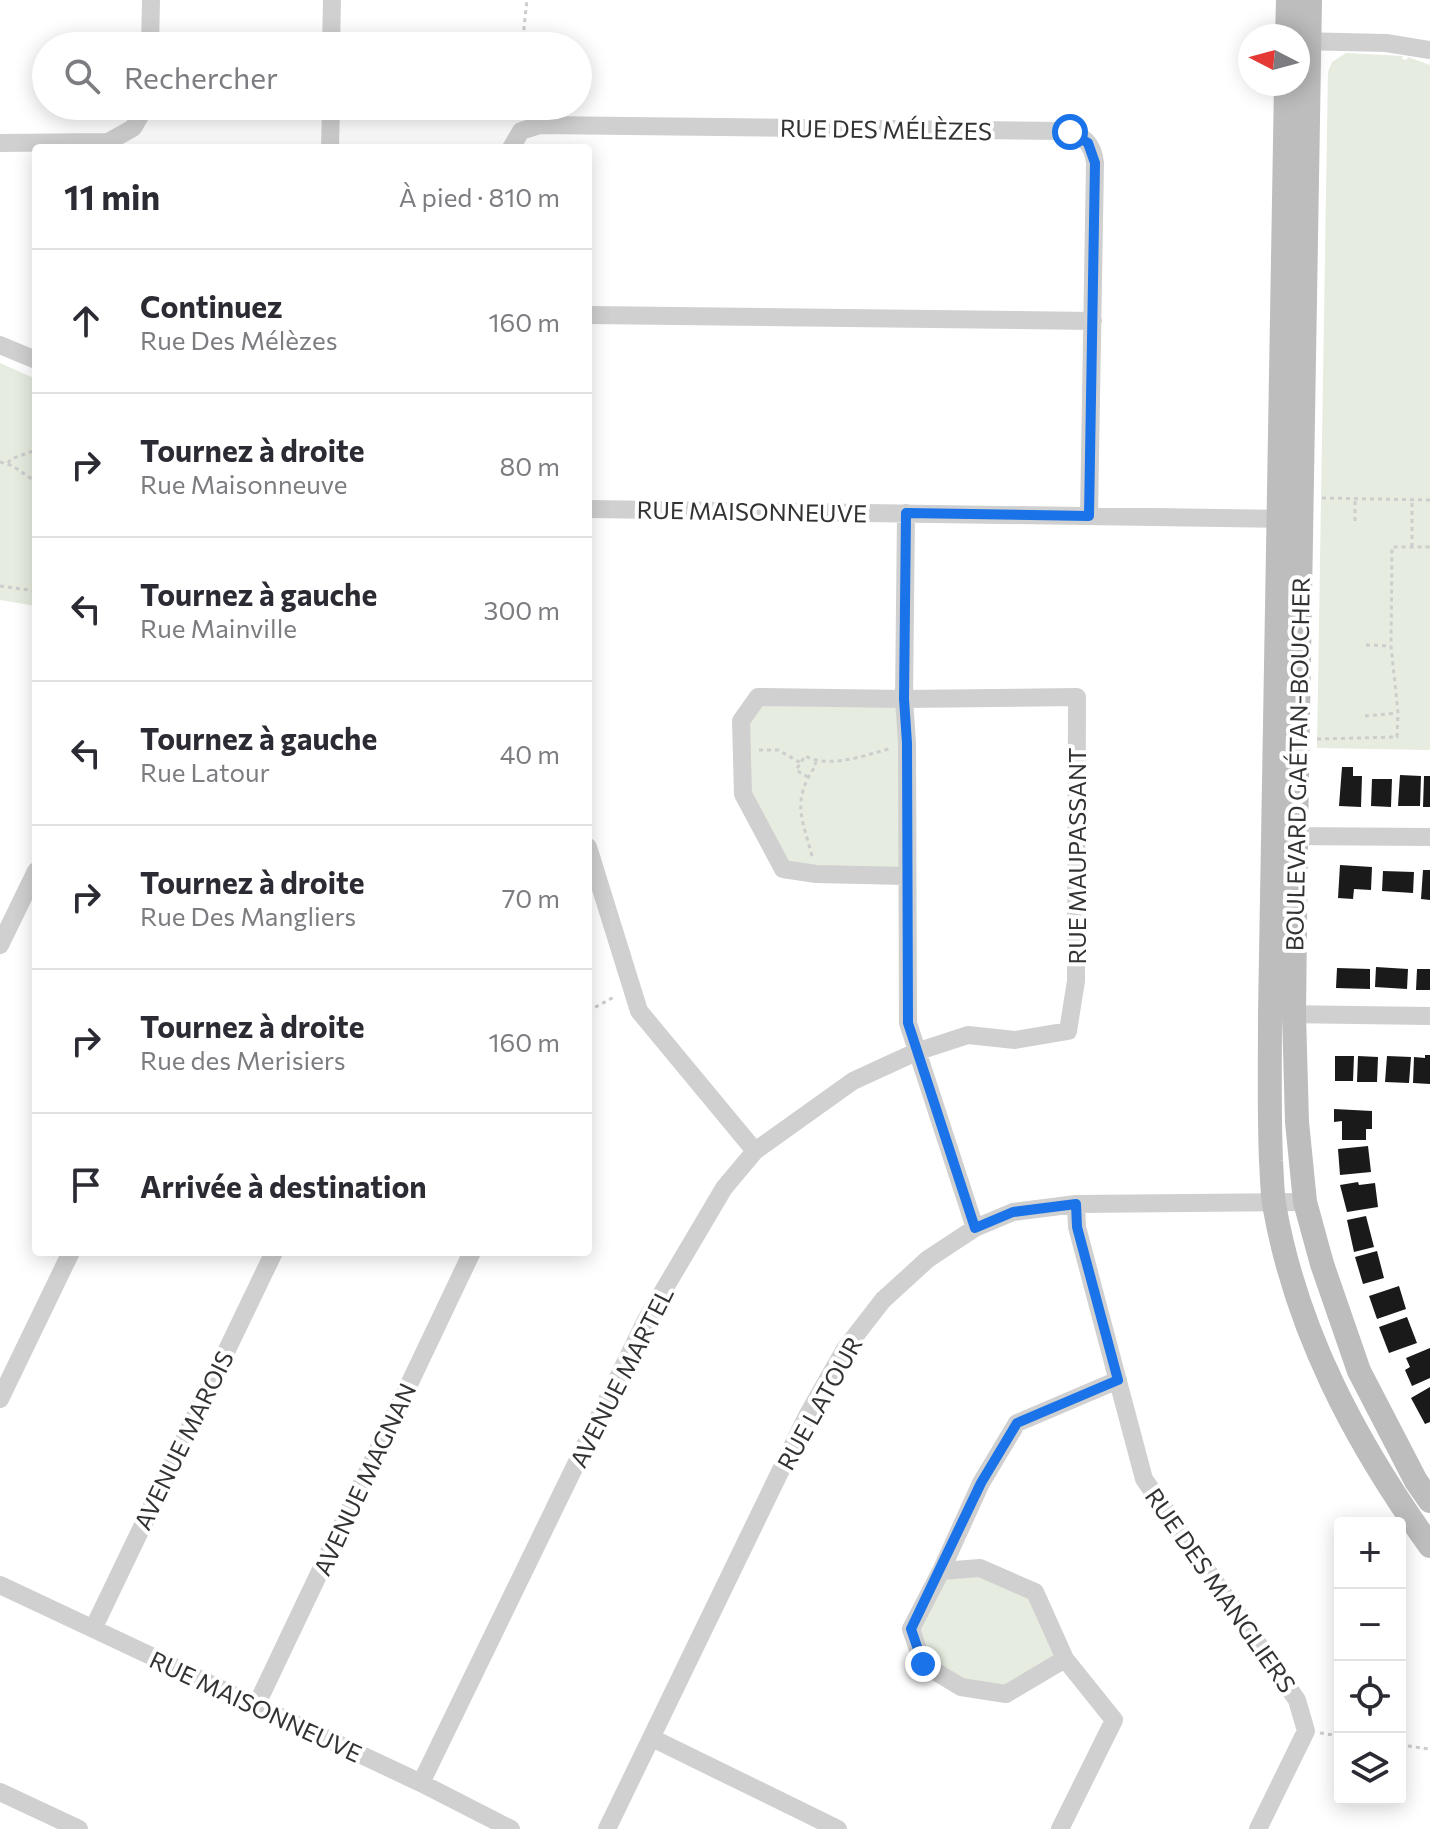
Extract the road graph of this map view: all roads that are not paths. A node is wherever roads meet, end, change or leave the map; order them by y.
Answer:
1 (151, 0) edge
2 (332, 0) edge
3 (1288, 0) edge
4 (1310, 0) edge
5 (1294, 24) edge
6 (1303, 24) edge
7 (150, 32) edge
8 (331, 32) edge
9 (1310, 40) edge
10 (1430, 50) edge
11 (1286, 96) edge
12 (1297, 96) edge
13 (138, 120) edge
14 (331, 120) edge
15 (0, 143) edge
16 (330, 144) edge
17 (513, 144) edge
18 (592, 315) edge
19 (1093, 321) junction
20 (0, 345) edge
21 (32, 358) edge
22 (592, 509) edge
23 (906, 513) junction
24 (1089, 516) junction
25 (1289, 519) junction
26 (904, 699) junction
27 (1285, 836) junction
28 (1430, 837) edge
29 (592, 860) edge
30 (906, 876) junction
31 (32, 879) edge
32 (0, 945) edge
33 (1282, 1014) junction
34 (1430, 1016) edge
35 (916, 1052) junction
36 (755, 1151) junction
37 (1274, 1202) junction
38 (1305, 1202) junction
39 (1076, 1204) junction
40 (975, 1228) junction
41 (69, 1256) edge
42 (272, 1256) edge
43 (470, 1256) edge
44 (1118, 1380) junction
45 (0, 1399) edge
46 (1430, 1501) edge
47 (1430, 1546) edge
48 (941, 1571) junction
49 (0, 1585) edge
50 (93, 1629) junction
51 (1065, 1659) junction
52 (256, 1706) junction
53 (652, 1738) junction
54 (421, 1783) junction
55 (0, 1792) edge
56 (79, 1829) edge
57 (511, 1829) edge
58 (607, 1829) edge
59 (838, 1829) edge
60 (1060, 1829) edge
61 (1258, 1829) edge

1 - 7 street
2 - 8 street
3 - 5 street, BOULEVARD GAÉTAN-BOUCHER
4 - 6 street, BOULEVARD GAÉTAN-BOUCHER
9 - 10 street
11 - 25 street, BOULEVARD GAÉTAN-BOUCHER
12 - 25 street, BOULEVARD GAÉTAN-BOUCHER
13 - 15 street
14 - 16 street
17 - 19 street, RUE DES MÉLÈZES
18 - 19 street
19 - 24 street, RUE DES MÉLÈZES
20 - 21 street
22 - 23 street, RUE MAISONNEUVE
23 - 24 street, RUE MAISONNEUVE
23 - 26 street
24 - 25 street, RUE MAISONNEUVE
25 - 27 street, BOULEVARD GAÉTAN-BOUCHER
25 - 27 street, BOULEVARD GAÉTAN-BOUCHER
26 - 30 street
26 - 30 street
26 - 35 street, RUE MAUPASSANT
27 - 28 street
27 - 33 street, BOULEVARD GAÉTAN-BOUCHER
29 - 36 street
30 - 35 street
31 - 32 street
33 - 34 street
33 - 37 street, BOULEVARD GAÉTAN-BOUCHER
33 - 38 street, BOULEVARD GAÉTAN-BOUCHER
35 - 36 street, AVENUE MARTEL
35 - 40 street
36 - 54 street, AVENUE MARTEL
37 - 38 street, RUE LATOUR
37 - 39 street, RUE LATOUR
37 - 47 street, BOULEVARD GAÉTAN-BOUCHER
38 - 46 street, BOULEVARD GAÉTAN-BOUCHER
39 - 40 street, RUE LATOUR
39 - 44 street, RUE DES MANGLIERS
40 - 53 street, RUE LATOUR
41 - 45 street
42 - 50 street, AVENUE MAROIS
43 - 52 street, AVENUE MAGNAN
44 - 48 street
44 - 61 street, RUE DES MANGLIERS
48 - 51 street
48 - 51 street
49 - 50 street, RUE MAISONNEUVE
50 - 52 street, RUE MAISONNEUVE
51 - 60 street
52 - 54 street, RUE MAISONNEUVE
53 - 58 street, RUE LATOUR
53 - 59 street
54 - 57 street, RUE MAISONNEUVE
55 - 56 street

